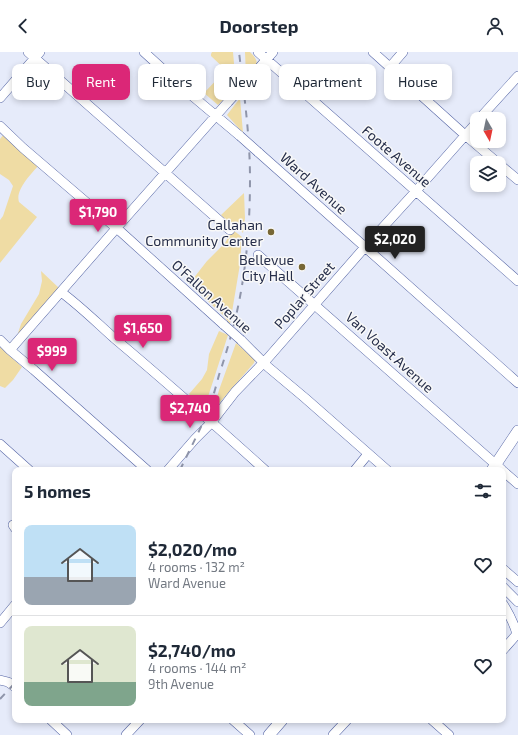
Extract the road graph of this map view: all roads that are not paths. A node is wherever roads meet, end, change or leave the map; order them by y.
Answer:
1 (144, 52) edge
2 (258, 52) edge
3 (273, 52) edge
4 (374, 52) edge
5 (403, 52) edge
6 (34, 54) edge
7 (267, 60) junction
8 (387, 64) edge
9 (393, 64) edge
10 (518, 76) edge
11 (0, 98) edge
12 (426, 100) edge
13 (485, 112) edge
14 (216, 116) junction
15 (0, 126) edge
16 (470, 130) edge
17 (465, 135) junction
18 (490, 156) edge
19 (506, 169) edge
20 (166, 173) junction
21 (518, 180) edge
22 (416, 191) junction
23 (116, 229) junction
24 (230, 230) dead end
25 (365, 247) junction
26 (258, 255) dead end
27 (518, 281) edge
28 (61, 292) junction
29 (315, 304) junction
30 (0, 340) edge
31 (10, 350) junction
32 (264, 362) junction
33 (518, 383) edge
34 (211, 423) junction
35 (518, 431) edge
36 (0, 444) edge
37 (368, 454) junction
38 (26, 467) edge
39 (144, 467) edge
40 (171, 467) edge
41 (261, 467) edge
42 (357, 467) edge
43 (383, 467) edge
44 (496, 467) edge
45 (499, 467) edge
46 (506, 475) edge
47 (518, 484) edge
48 (506, 572) edge
49 (518, 582) edge
50 (506, 590) edge
51 (518, 602) edge
52 (12, 609) edge
53 (506, 610) edge
54 (0, 623) edge
55 (506, 647) edge
56 (0, 680) edge
57 (12, 685) edge
58 (54, 723) edge
59 (137, 723) edge
60 (236, 723) edge
61 (279, 723) edge
62 (344, 723) edge
63 (67, 735) edge
64 (126, 735) edge
65 (250, 735) edge
66 (268, 735) edge
67 (333, 735) edge

1 - 14 street, Ward Avenue
2 - 7 street, Foote Avenue
3 - 7 street
4 - 8 street
5 - 9 street
6 - 11 street
6 - 20 street
7 - 14 street, bridge
7 - 22 street, Foote Avenue
10 - 13 street
12 - 17 street
14 - 20 street
14 - 25 street, Ward Avenue, bridge
15 - 23 street, O’Fallon Avenue
16 - 17 street, Poplar Street
17 - 18 street
17 - 22 street, Poplar Street
19 - 21 street
20 - 23 street
20 - 24 street
22 - 25 street, Poplar Street
22 - 27 street, Foote Avenue
23 - 28 street
23 - 32 street, O’Fallon Avenue, bridge
25 - 29 street, Poplar Street
25 - 33 street, Ward Avenue
26 - 29 street, Van Voast Avenue
28 - 31 street
28 - 34 street
29 - 32 street, Poplar Street
29 - 44 street, Van Voast Avenue
30 - 31 street
31 - 39 street
32 - 34 street, Poplar Street
32 - 37 street, O’Fallon Avenue
34 - 40 street, Poplar Street
34 - 41 street
35 - 45 main road
36 - 38 street
37 - 42 street
37 - 43 street, O’Fallon Avenue
46 - 47 street, Van Voast Avenue
48 - 49 street
50 - 51 street
52 - 54 street
53 - 55 street
56 - 57 street
58 - 63 street
59 - 64 street
60 - 65 street
61 - 66 main road
62 - 67 street

